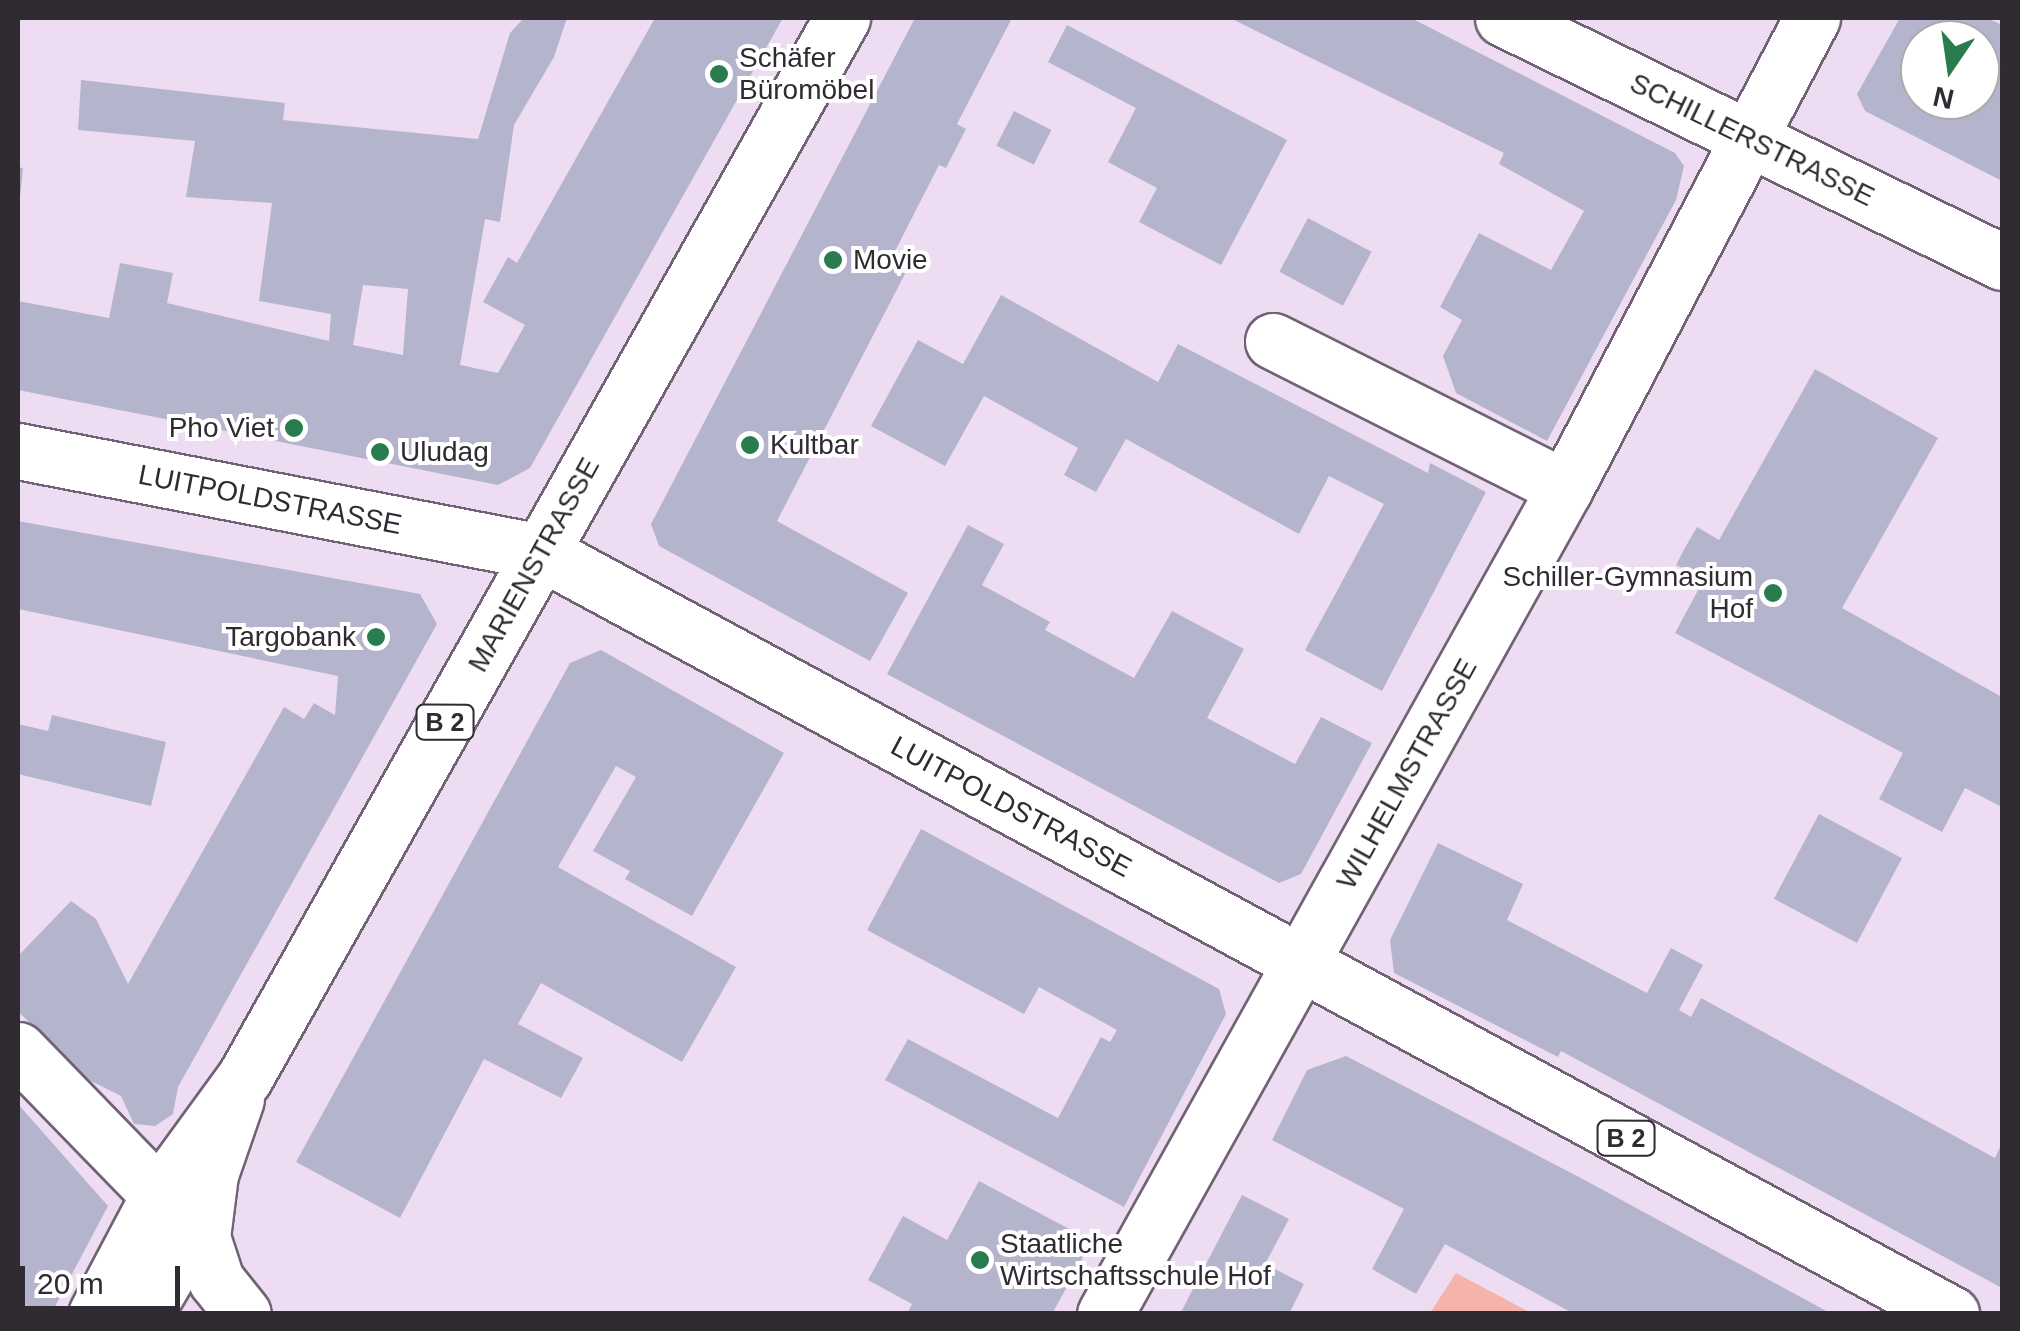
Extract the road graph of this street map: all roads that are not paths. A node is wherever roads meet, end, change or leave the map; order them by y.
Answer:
1 (842, 18) edge
2 (1503, 18) edge
3 (1812, 18) edge
4 (1748, 139) junction
5 (2002, 262) edge
6 (1274, 341) dead end
7 (18, 451) edge
8 (1565, 488) junction
9 (541, 552) junction
10 (1302, 962) junction
11 (18, 1050) edge
12 (181, 1206) junction
13 (96, 1314) edge
14 (144, 1314) edge
15 (243, 1314) edge
16 (1106, 1314) edge
17 (1951, 1314) edge

1 - 9 main road, MARIENSTRASSE
2 - 4 main road, SCHILLERSTRASSE
3 - 4 main road, WILHELMSTRASSE
4 - 5 main road, SCHILLERSTRASSE
4 - 8 main road, WILHELMSTRASSE
6 - 8 main road
7 - 9 main road, LUITPOLDSTRASSE
8 - 10 main road, WILHELMSTRASSE
9 - 10 main road, LUITPOLDSTRASSE / B 2
9 - 12 main road, MARIENSTRASSE / B 2
10 - 16 main road, WILHELMSTRASSE
10 - 17 main road, LUITPOLDSTRASSE / B 2
11 - 12 main road
12 - 13 main road, MARIENSTRASSE / B 2
12 - 14 main road
12 - 15 main road

